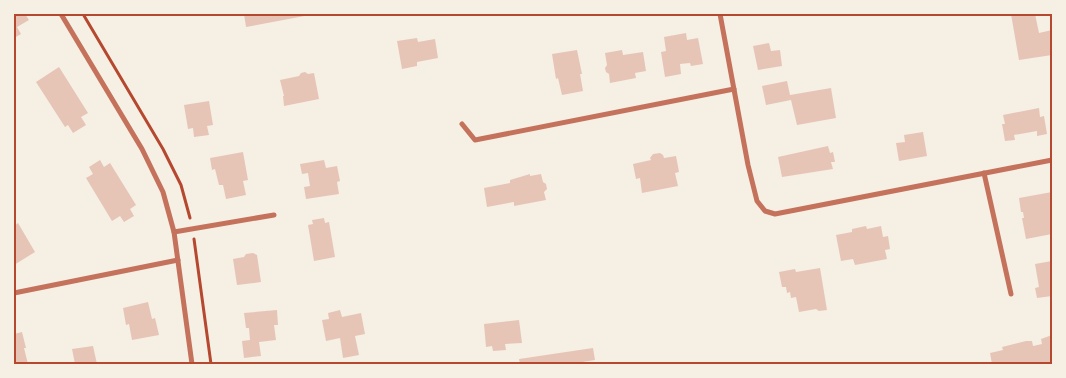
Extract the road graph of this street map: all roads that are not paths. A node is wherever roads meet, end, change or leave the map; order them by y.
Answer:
1 (61, 14) edge
2 (720, 14) edge
3 (734, 89) junction
4 (462, 124) dead end
5 (1052, 160) edge
6 (984, 173) junction
7 (274, 215) dead end
8 (174, 232) junction
9 (178, 260) junction
10 (14, 294) edge
11 (1011, 294) dead end
12 (192, 364) edge

1 - 8 street
2 - 3 street
3 - 4 street
3 - 6 street
5 - 6 street
6 - 11 street
7 - 8 street
8 - 9 street
9 - 10 street
9 - 12 street

